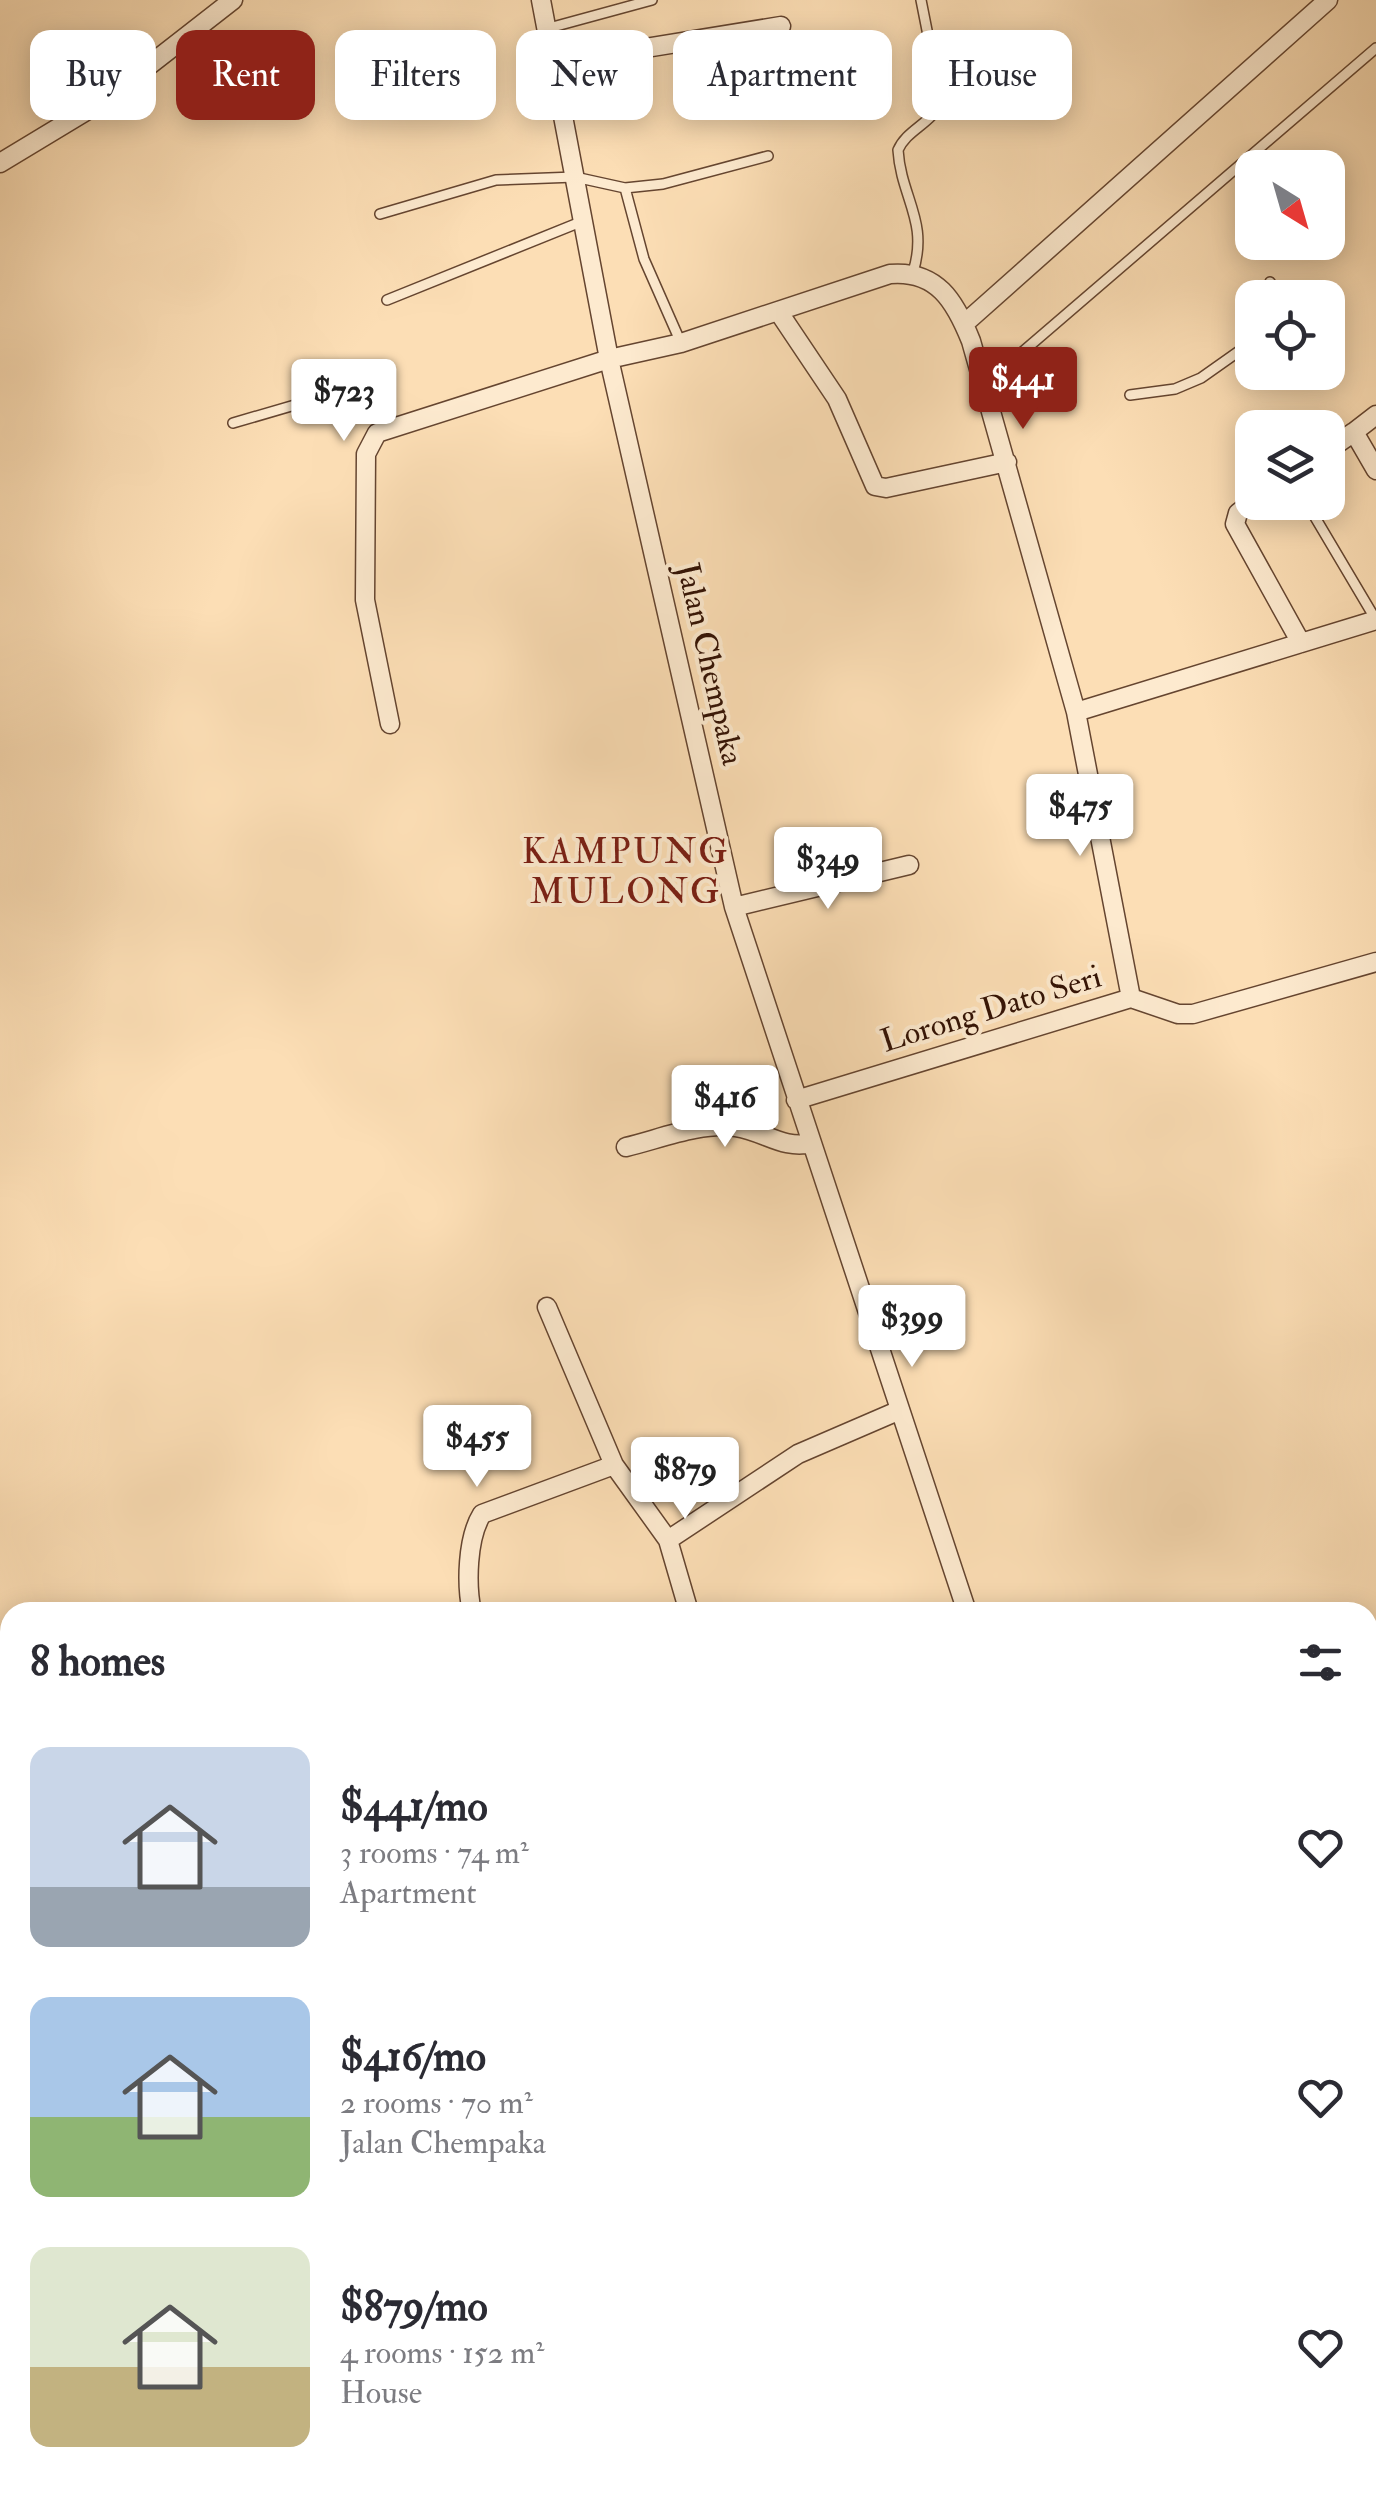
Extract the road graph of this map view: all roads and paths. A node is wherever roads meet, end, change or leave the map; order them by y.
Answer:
1 (233, 0) edge
2 (541, 0) edge
3 (652, 0) edge
4 (921, 0) edge
5 (1328, 0) edge
6 (781, 26) dead end
7 (549, 28) joint
8 (653, 47) edge
9 (1376, 48) edge
10 (564, 120) edge
11 (768, 156) dead end
12 (0, 162) edge
13 (576, 177) junction
14 (625, 188) junction
15 (380, 214) dead end
16 (586, 220) junction
17 (913, 272) junction
18 (387, 300) dead end
19 (778, 310) junction
20 (964, 324) junction
21 (680, 342) junction
22 (1235, 354) edge
23 (609, 359) junction
24 (984, 385) junction
25 (1130, 396) dead end
26 (1376, 415) edge
27 (233, 423) dead end
28 (387, 427) junction
29 (1354, 432) junction
30 (1345, 438) edge
31 (1007, 462) junction
32 (1376, 470) edge
33 (1236, 520) edge
34 (1317, 520) edge
35 (1376, 620) edge
36 (1300, 643) junction
37 (1076, 712) junction
38 (390, 724) dead end
39 (909, 865) dead end
40 (734, 907) junction
41 (1376, 962) edge
42 (1131, 998) junction
43 (796, 1100) junction
44 (812, 1143) junction
45 (626, 1147) dead end
46 (547, 1308) dead end
47 (900, 1410) junction
48 (614, 1464) junction
49 (668, 1540) junction
50 (472, 1602) edge
51 (686, 1602) edge
52 (964, 1602) edge

1 - 12 street
2 - 7 street, Jalan Chempaka
3 - 7 lane
4 - 17 lane
5 - 20 street
6 - 8 street
9 - 24 lane
10 - 13 street, Jalan Chempaka
11 - 14 lane
13 - 14 lane
13 - 15 lane
13 - 16 street, Jalan Chempaka
14 - 21 lane
16 - 18 lane
16 - 23 street, Jalan Chempaka
17 - 19 street
17 - 20 street
19 - 21 street
19 - 31 street
20 - 24 street
21 - 23 street
22 - 25 lane
23 - 28 street
23 - 40 street, Jalan Chempaka
24 - 31 street
26 - 29 street
27 - 28 lane
28 - 38 street
29 - 30 street
29 - 32 street
31 - 37 street
33 - 36 street
34 - 35 lane
35 - 36 street
36 - 37 street
37 - 42 street
39 - 40 street
40 - 43 street, Jalan Chempaka
41 - 42 street, Lorong Dato Seri
42 - 43 street, Lorong Dato Seri
43 - 44 street, Jalan Chempaka
44 - 45 street
44 - 47 street, Jalan Chempaka
46 - 48 street
47 - 49 street
47 - 52 street, Jalan Chempaka
48 - 49 street
48 - 50 street
49 - 51 street

